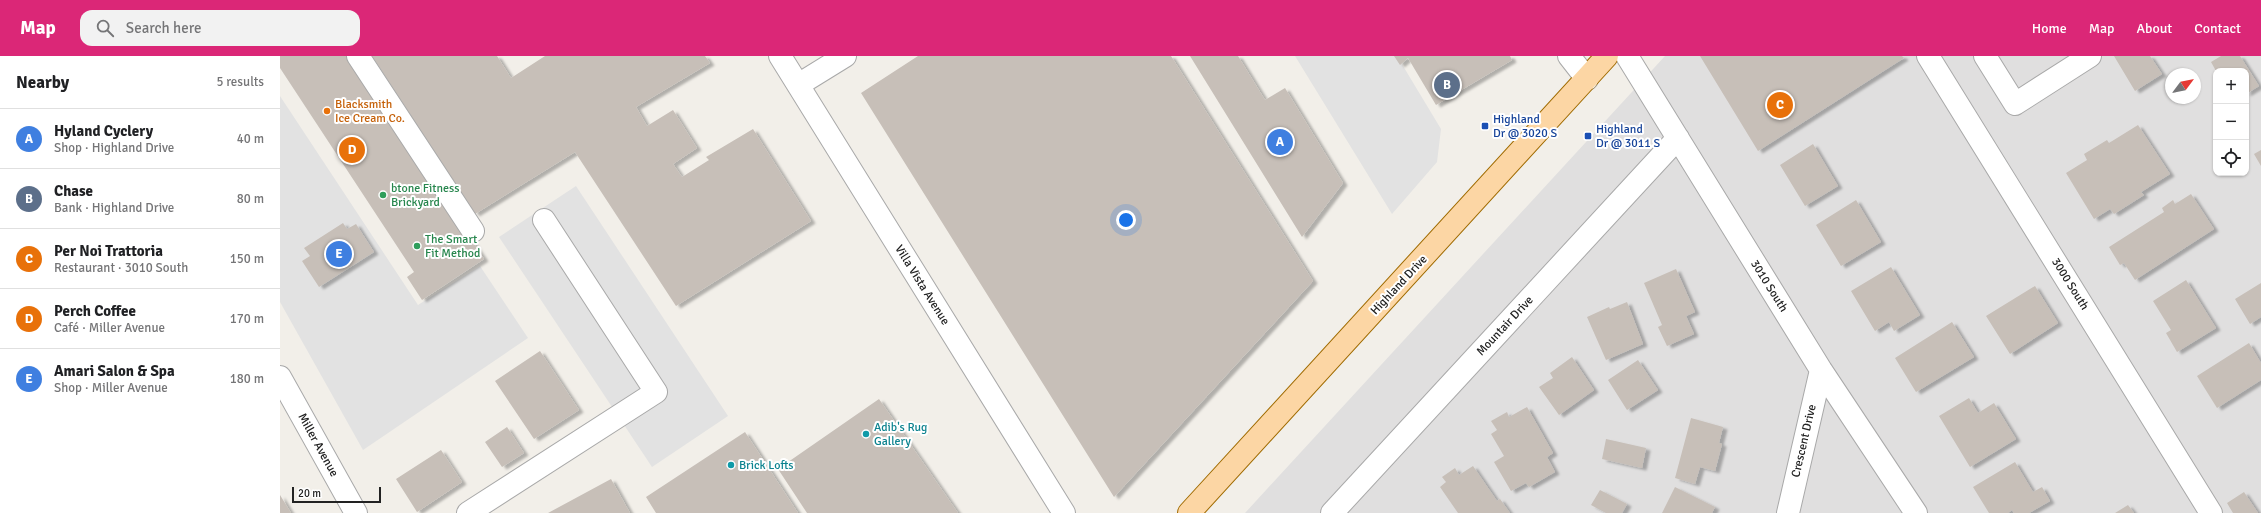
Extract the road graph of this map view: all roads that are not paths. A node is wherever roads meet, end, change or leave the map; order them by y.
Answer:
1 (358, 56) edge
2 (780, 56) edge
3 (845, 56) edge
4 (1569, 56) edge
5 (1607, 56) edge
6 (1627, 56) edge
7 (1928, 56) edge
8 (1985, 56) edge
9 (2090, 56) edge
10 (1587, 79) junction
11 (798, 85) junction
12 (1678, 138) junction
13 (544, 220) dead end
14 (473, 231) dead end
15 (1821, 370) junction
16 (282, 384) edge
17 (356, 513) edge
18 (468, 513) edge
19 (1064, 513) edge
20 (1189, 513) edge
21 (1332, 513) edge
22 (1788, 513) edge
23 (1916, 513) edge
24 (2211, 513) edge

1 - 14 street
2 - 11 street, Villa Vista Avenue
3 - 11 street
4 - 10 street
5 - 10 main road, Highland Drive
6 - 12 street, 3010 South
7 - 24 street, 3000 South
8 - 9 street
10 - 20 main road, Highland Drive
11 - 19 street, Villa Vista Avenue
12 - 15 street, 3010 South
12 - 21 street, Mountair Drive
13 - 18 street
15 - 22 street, Crescent Drive
15 - 23 street, 3010 South
16 - 17 street, Miller Avenue

